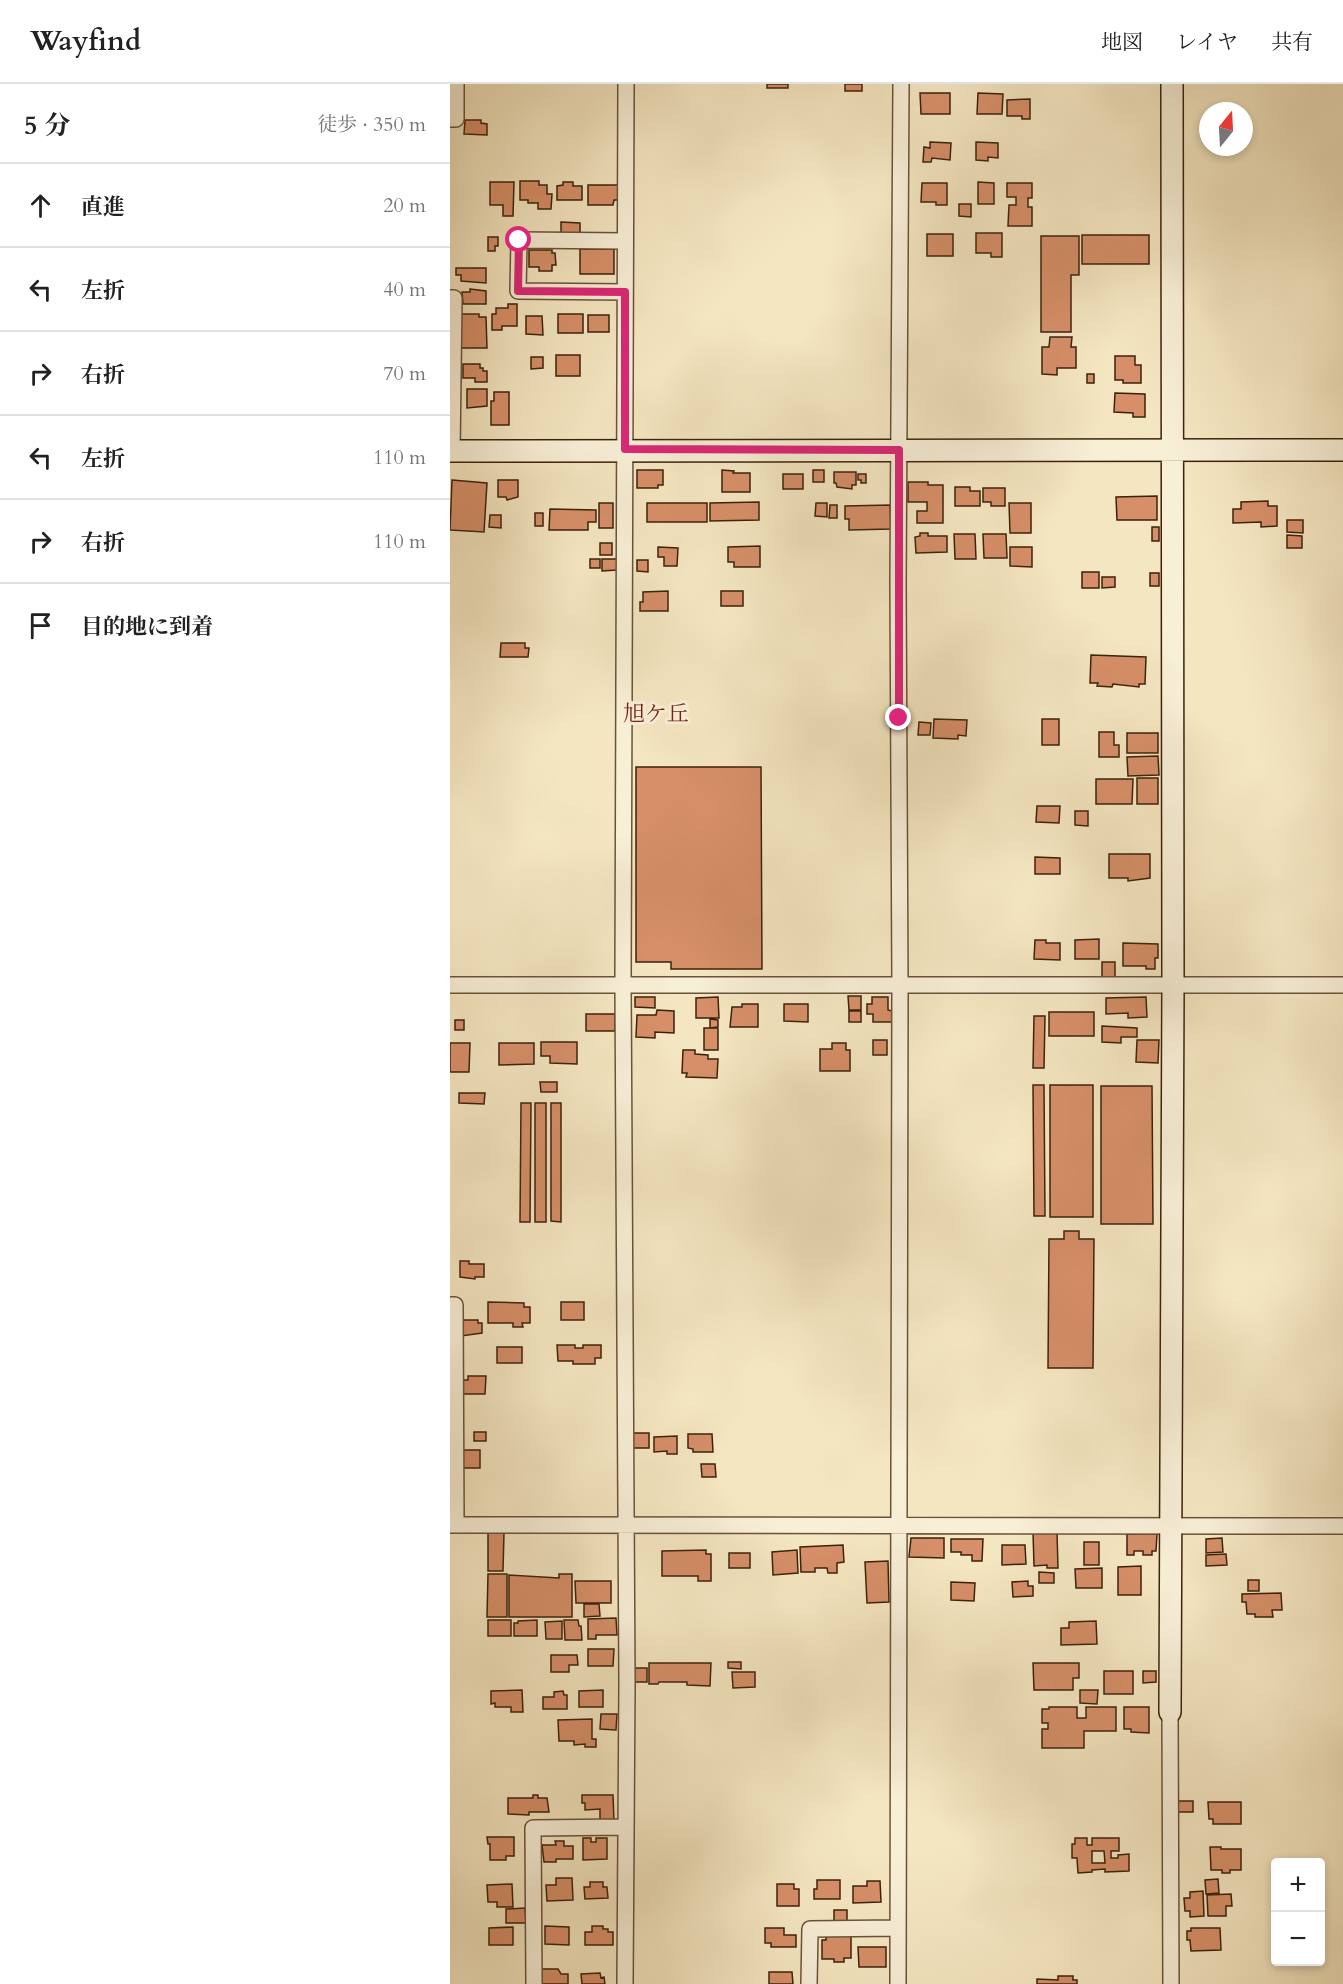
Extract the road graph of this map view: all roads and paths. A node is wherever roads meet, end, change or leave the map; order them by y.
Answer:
1 (456, 84) edge
2 (626, 84) edge
3 (901, 84) edge
4 (1172, 84) edge
5 (450, 119) edge
6 (625, 241) junction
7 (625, 292) junction
8 (450, 298) edge
9 (625, 449) junction
10 (1173, 449) junction
11 (899, 450) junction
12 (1343, 450) edge
13 (451, 451) edge
14 (623, 984) junction
15 (1173, 984) junction
16 (450, 985) edge
17 (1343, 985) edge
18 (900, 986) junction
19 (450, 1305) edge
20 (453, 1525) edge
21 (626, 1525) junction
22 (1170, 1525) junction
23 (899, 1526) junction
24 (1343, 1526) edge
25 (1170, 1712) joint
26 (625, 1827) junction
27 (898, 1928) junction
28 (534, 1984) edge
29 (625, 1984) edge
30 (809, 1984) edge
31 (898, 1984) edge
32 (1171, 1984) edge

1 - 5 street
2 - 6 street
3 - 11 street
4 - 10 street
6 - 7 street
6 - 7 street
7 - 9 street
8 - 13 street
9 - 11 street
9 - 13 street
9 - 14 street
10 - 11 street
10 - 12 street
10 - 15 street
11 - 18 street
14 - 16 street
14 - 18 street
14 - 21 street
15 - 17 street
15 - 18 street
15 - 22 street
18 - 23 street
19 - 20 street
20 - 21 street
21 - 23 street
21 - 26 street
22 - 23 street
22 - 24 street
22 - 25 street
23 - 27 street
25 - 32 street
26 - 28 street
26 - 29 street
27 - 30 street
27 - 31 street

